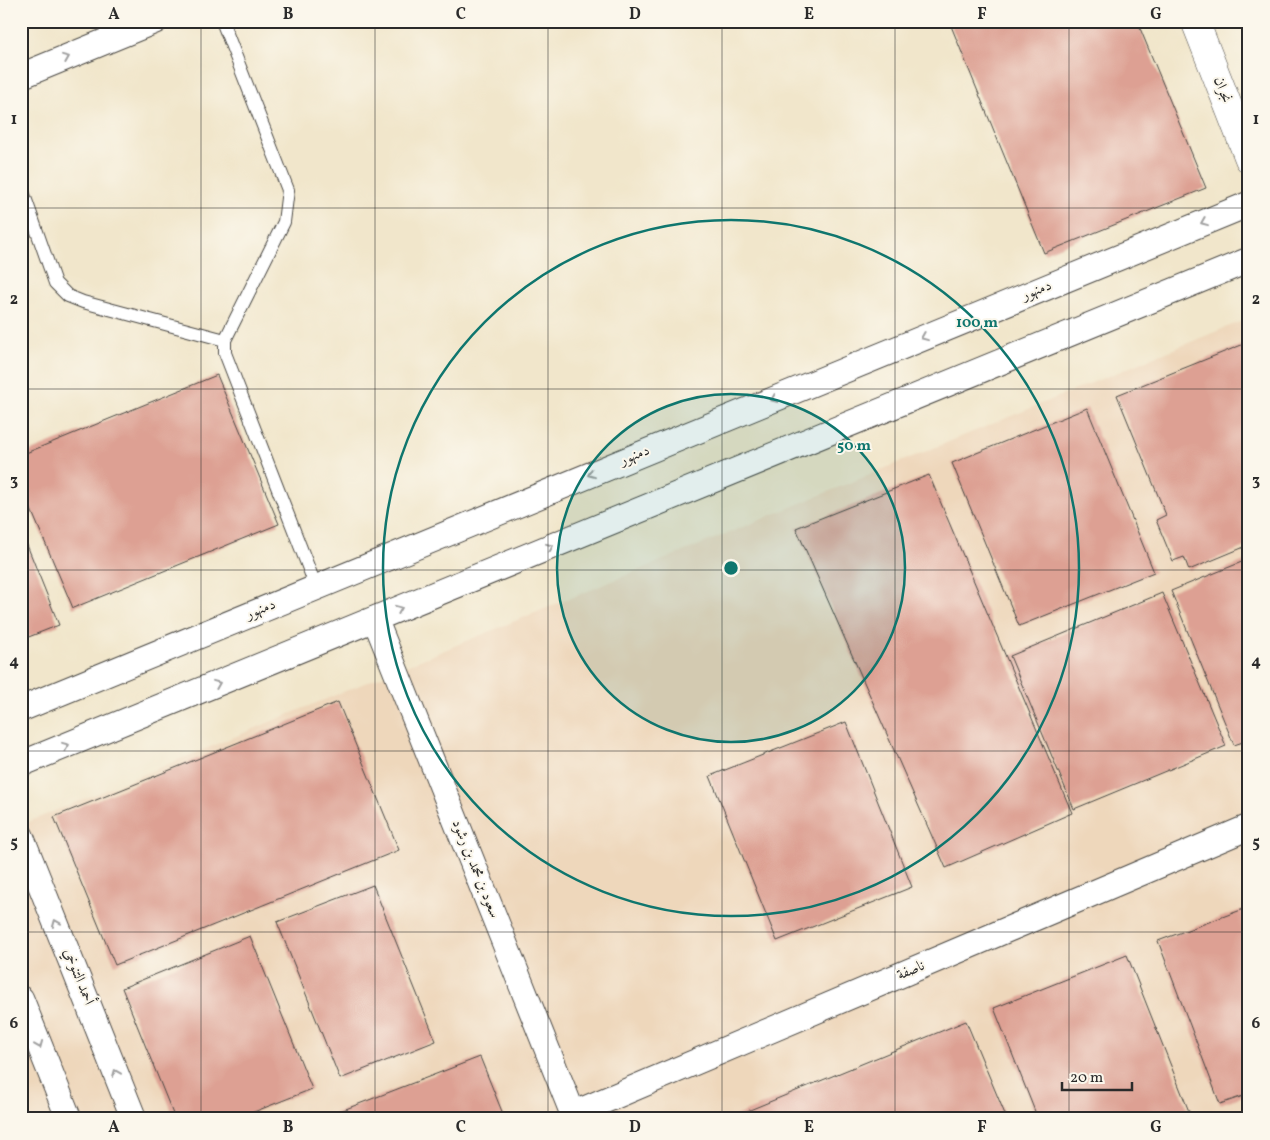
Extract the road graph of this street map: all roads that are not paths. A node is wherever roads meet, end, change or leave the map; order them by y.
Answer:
1 (155, 21) edge
2 (222, 21) edge
3 (1195, 21) edge
4 (21, 76) edge
5 (1249, 159) edge
6 (21, 186) edge
7 (1249, 204) edge
8 (1249, 260) edge
9 (225, 340) junction
10 (316, 588) junction
11 (375, 619) junction
12 (21, 708) edge
13 (21, 764) edge
14 (1249, 827) edge
15 (21, 836) edge
16 (21, 999) edge
17 (574, 1116) edge
18 (69, 1119) edge
19 (134, 1119) edge

4 -> 1 street
2 - 9 lane
3 - 5 street, نجران
6 - 9 lane
7 -> 10 street, دمنهور
11 -> 8 street
9 - 10 lane
10 - 12 street, دمنهور
13 -> 11 street
11 - 17 street, سعود بن محمد بن رشود
14 - 17 street, ناصفة
19 -> 15 street, أحمد التنوخي
16 -> 18 street

